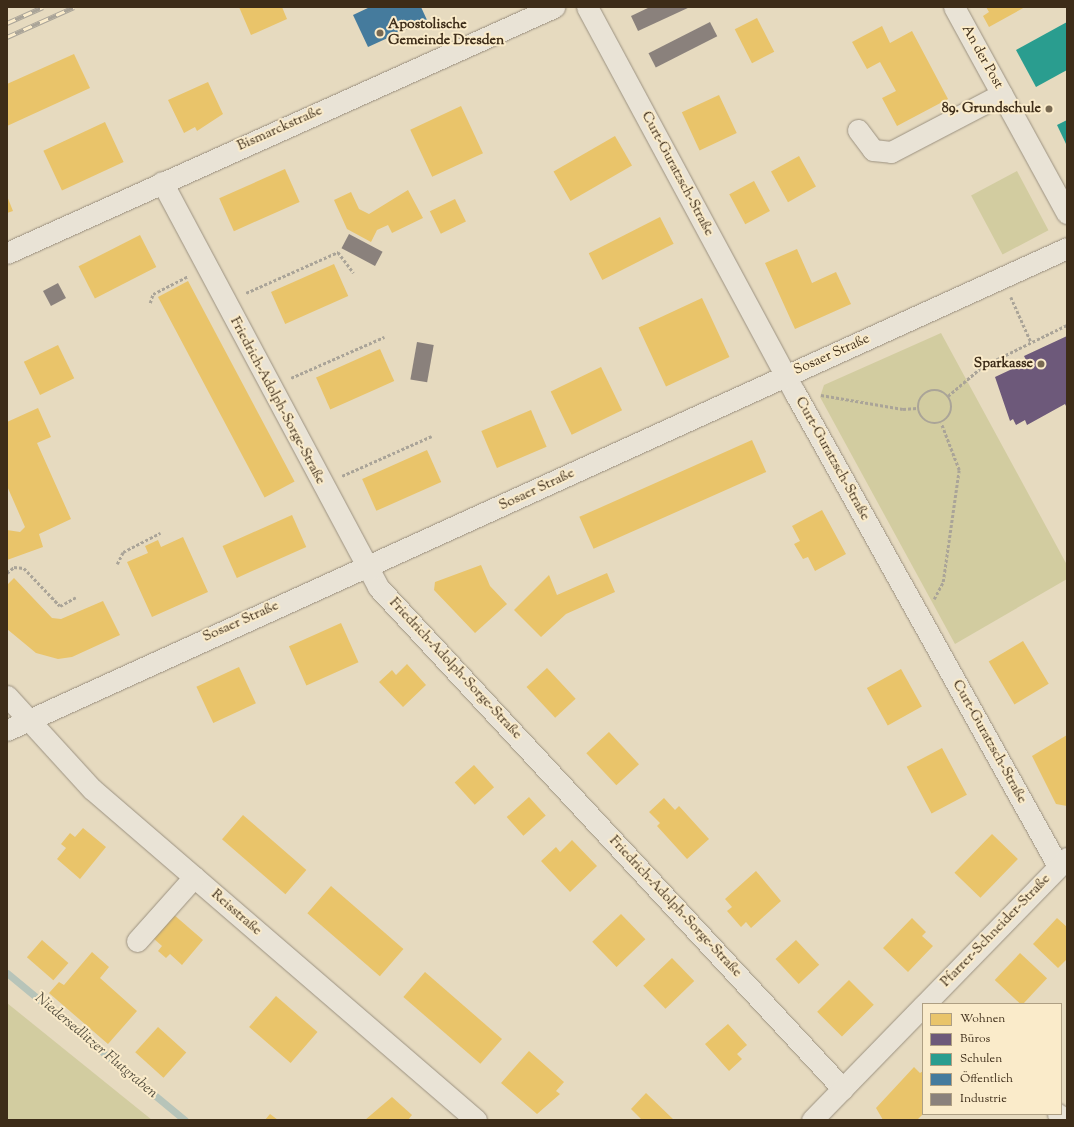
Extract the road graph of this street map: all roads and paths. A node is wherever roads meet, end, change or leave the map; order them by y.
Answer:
1 (554, 7) edge
2 (587, 7) edge
3 (954, 7) edge
4 (1002, 94) junction
5 (858, 130) dead end
6 (162, 182) junction
7 (1067, 213) edge
8 (1067, 248) edge
9 (7, 253) edge
10 (206, 266) junction
11 (354, 273) dead end
12 (1002, 278) junction
13 (225, 302) junction
14 (150, 303) dead end
15 (1067, 325) edge
16 (384, 336) dead end
17 (1031, 342) junction
18 (786, 375) junction
19 (270, 387) junction
20 (795, 393) junction
21 (948, 396) junction
22 (917, 408) junction
23 (941, 423) junction
24 (432, 436) dead end
25 (322, 485) junction
26 (160, 533) dead end
27 (117, 564) dead end
28 (365, 566) junction
29 (7, 574) edge
30 (76, 597) dead end
31 (922, 620) junction
32 (7, 696) edge
33 (29, 720) junction
34 (7, 730) edge
35 (1063, 862) edge
36 (194, 877) junction
37 (137, 940) dead end
38 (926, 1003) edge
39 (922, 1007) edge
40 (843, 1089) junction
41 (476, 1120) edge
42 (812, 1120) edge

1 - 6 street, Bismarckstraße
2 - 18 street, Curt-Guratzsch-Straße
3 - 4 street, An der Post
4 - 5 street
4 - 7 street, An der Post
6 - 9 street, Bismarckstraße
6 - 10 street, Friedrich-Adolph-Sorge-Straße
8 - 12 street, Sosaer Straße
10 - 13 street, Friedrich-Adolph-Sorge-Straße
10 - 14 path
11 - 13 path
12 - 17 path
12 - 18 street, Sosaer Straße
13 - 19 street, Friedrich-Adolph-Sorge-Straße
15 - 17 path
16 - 19 path
17 - 21 path
18 - 20 street, Curt-Guratzsch-Straße
18 - 28 street, Sosaer Straße
19 - 25 street, Friedrich-Adolph-Sorge-Straße
20 - 22 path
20 - 31 street, Curt-Guratzsch-Straße
21 - 22 path
21 - 23 path
22 - 23 path
23 - 31 path
24 - 25 path
25 - 28 street, Friedrich-Adolph-Sorge-Straße
26 - 27 path
28 - 33 street, Sosaer Straße
28 - 40 street, Friedrich-Adolph-Sorge-Straße
29 - 30 path
31 - 35 street, Curt-Guratzsch-Straße
32 - 33 street, Reisstraße
33 - 34 street, Sosaer Straße
33 - 36 street, Reisstraße
35 - 38 street, Pfarrer-Schneider-Straße
36 - 37 street
36 - 41 street, Reisstraße
39 - 40 street, Pfarrer-Schneider-Straße
40 - 42 street, Pfarrer-Schneider-Straße

